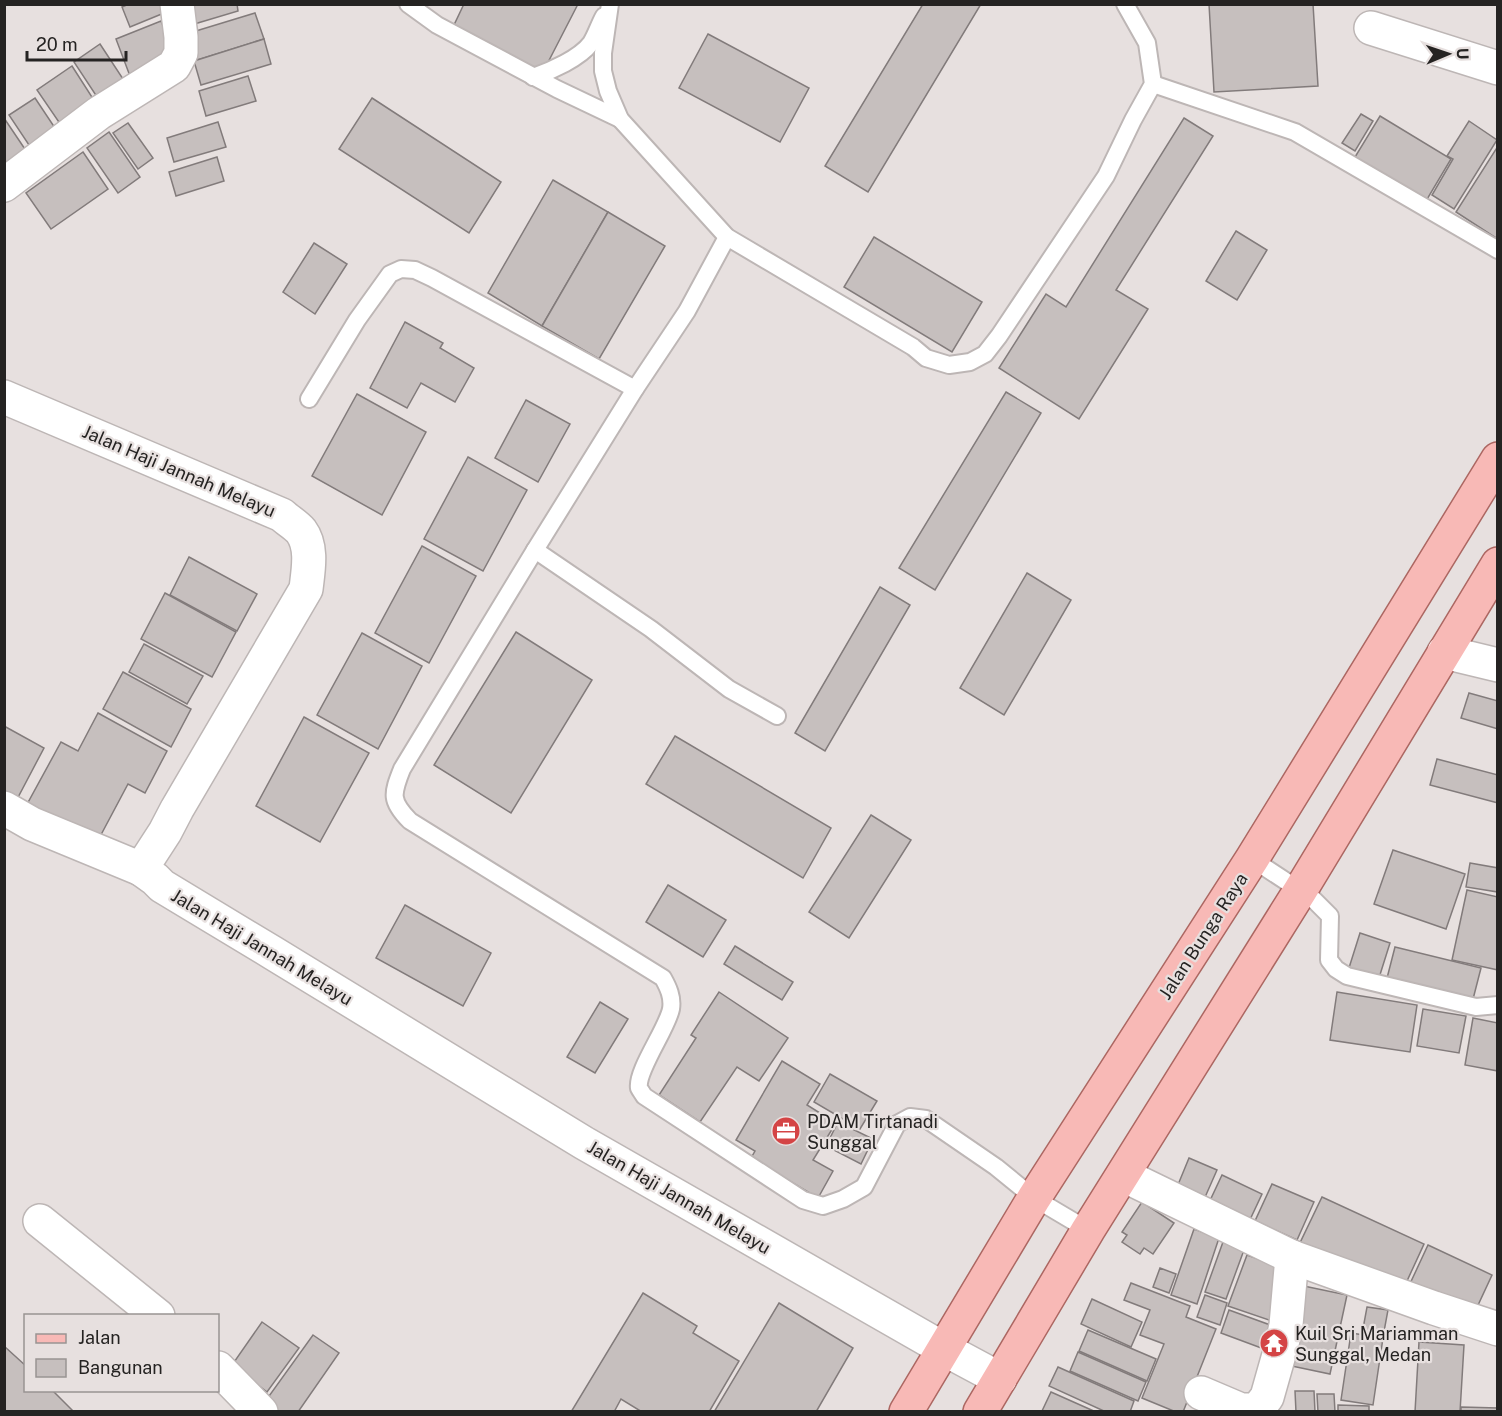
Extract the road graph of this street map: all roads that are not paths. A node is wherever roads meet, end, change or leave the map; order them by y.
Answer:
1 (177, 4) edge
2 (408, 4) edge
3 (609, 4) edge
4 (1125, 4) edge
5 (1371, 28) dead end
6 (1497, 68) edge
7 (533, 77) junction
8 (1154, 84) junction
9 (620, 119) junction
10 (4, 185) edge
11 (727, 237) junction
12 (1497, 250) edge
13 (635, 389) junction
14 (4, 397) edge
15 (309, 399) dead end
16 (1497, 459) edge
17 (535, 550) junction
18 (1497, 566) edge
19 (1444, 652) junction
20 (1497, 664) edge
21 (777, 716) dead end
22 (4, 808) edge
23 (1252, 859) junction
24 (141, 869) junction
25 (1300, 891) junction
26 (1497, 1005) edge
27 (1123, 1174) junction
28 (1034, 1198) junction
29 (40, 1221) dead end
30 (1088, 1230) junction
31 (1292, 1257) junction
32 (156, 1314) edge
33 (1497, 1329) edge
34 (944, 1349) junction
35 (219, 1369) edge
36 (1000, 1379) junction
37 (1201, 1393) dead end
38 (261, 1412) edge
39 (906, 1412) edge
40 (980, 1412) edge

1 - 10 main road
2 - 7 lane
3 - 7 lane
3 - 9 lane
4 - 8 lane
5 - 6 main road
7 - 9 lane
8 - 11 lane
8 - 12 lane
9 - 11 lane
11 - 13 lane
13 - 15 lane
13 - 17 lane
14 - 24 main road, Jalan Haji Jannah Melayu
16 - 23 main road, Jalan Bunga Raya
17 - 21 lane
17 - 28 lane
18 - 19 main road
19 - 20 main road
19 - 25 main road
22 - 24 main road
23 - 25 lane
23 - 28 main road, Jalan Bunga Raya
24 - 34 main road, Jalan Haji Jannah Melayu
25 - 26 lane
25 - 27 main road
27 - 30 main road
27 - 31 main road
28 - 30 lane
28 - 34 main road, Jalan Bunga Raya
29 - 32 main road
30 - 36 main road
31 - 33 main road
31 - 37 main road
34 - 36 main road, Jalan Haji Jannah Melayu
34 - 39 main road, Jalan Bunga Raya
35 - 38 main road
36 - 40 main road

